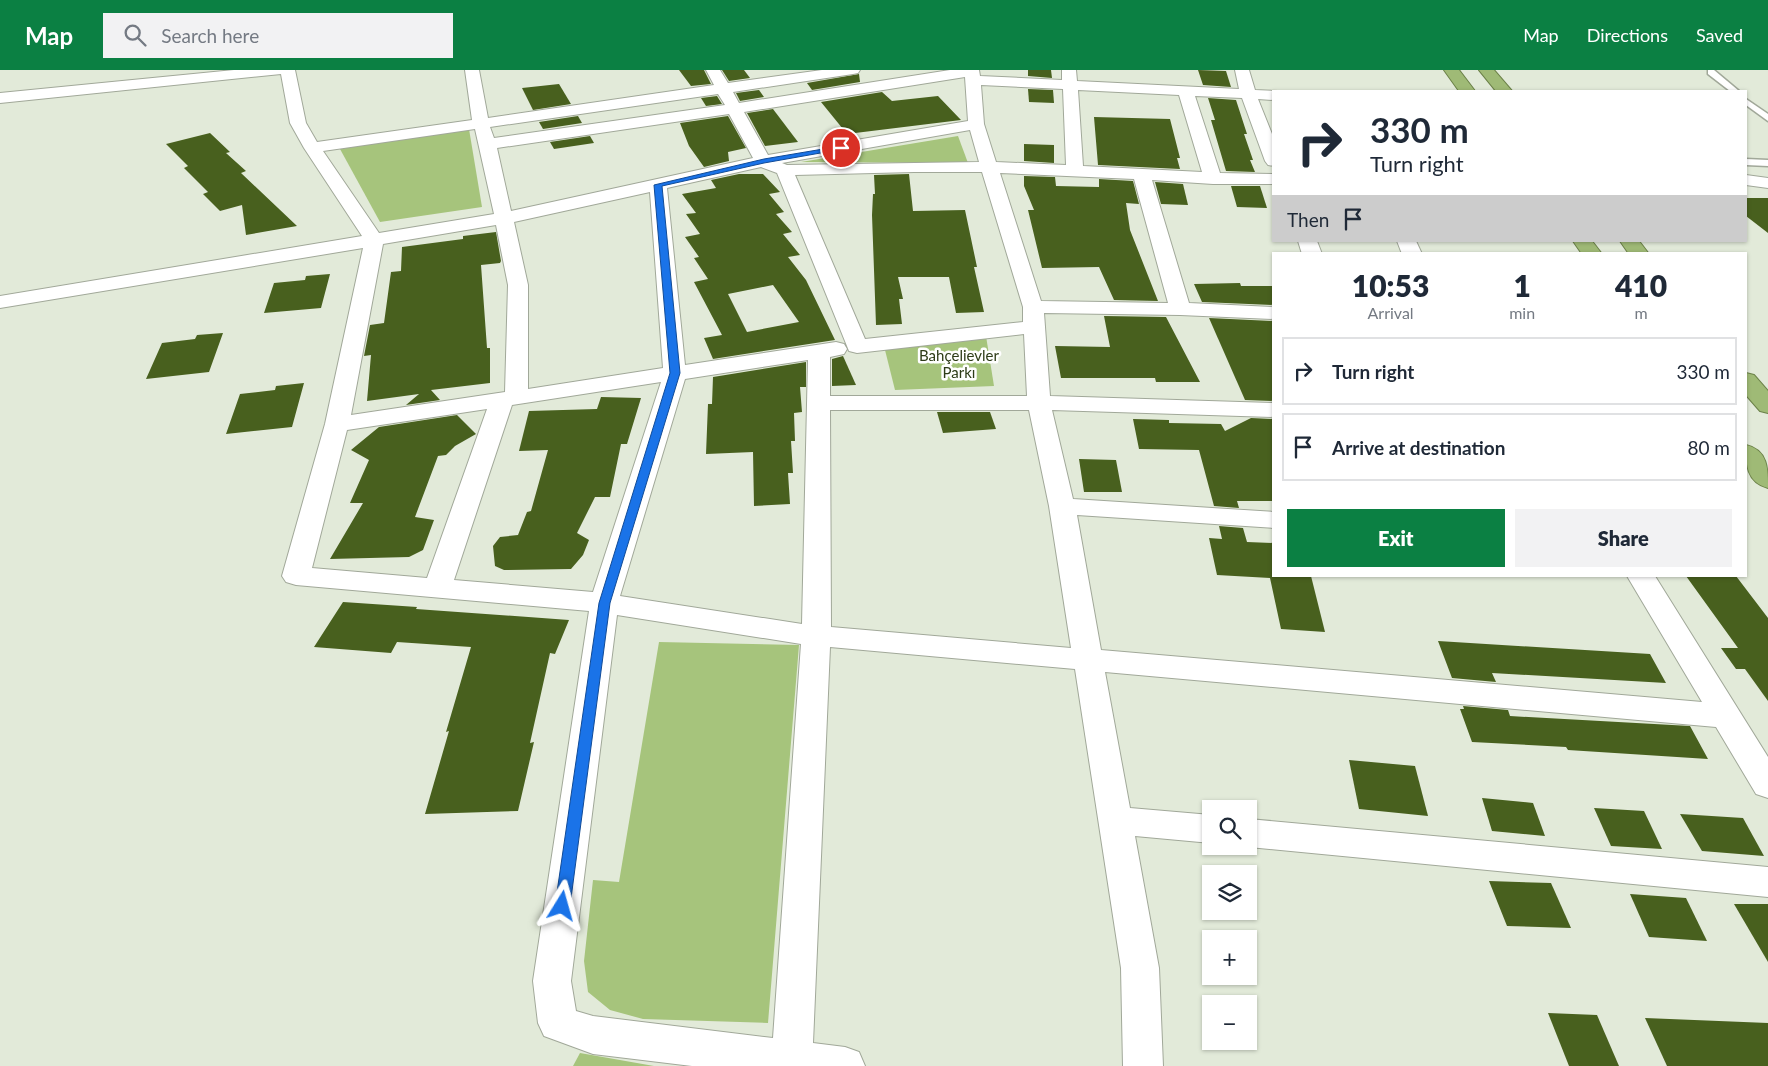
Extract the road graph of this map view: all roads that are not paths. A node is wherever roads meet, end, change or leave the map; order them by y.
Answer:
1 (278, 70) edge
2 (288, 70) edge
3 (472, 70) edge
4 (713, 70) edge
5 (853, 70) edge
6 (1242, 70) edge
7 (1451, 70) edge
8 (1486, 70) edge
9 (1711, 72) dead end
10 (972, 74) edge
11 (1069, 77) edge
12 (723, 90) junction
13 (1185, 90) junction
14 (1466, 90) edge
15 (1503, 90) edge
16 (1734, 90) edge
17 (1248, 94) junction
18 (1272, 95) edge
19 (0, 98) edge
20 (1747, 101) edge
21 (733, 109) junction
22 (1768, 118) edge
23 (481, 123) junction
24 (976, 124) junction
25 (488, 144) junction
26 (312, 148) junction
27 (1272, 156) edge
28 (764, 161) junction
29 (1747, 162) edge
30 (1768, 163) edge
31 (988, 167) junction
32 (784, 170) junction
33 (1074, 170) junction
34 (1142, 176) junction
35 (1213, 179) junction
36 (1272, 179) edge
37 (1747, 180) edge
38 (1768, 183) edge
39 (658, 185) junction
40 (505, 218) junction
41 (374, 240) junction
42 (1583, 242) edge
43 (1630, 242) edge
44 (1590, 252) edge
45 (1637, 252) edge
46 (0, 302) edge
47 (1180, 309) junction
48 (1272, 313) edge
49 (1033, 317) junction
50 (856, 346) junction
51 (819, 352) junction
52 (675, 373) junction
53 (1747, 381) edge
54 (509, 398) junction
55 (818, 403) junction
56 (1039, 403) junction
57 (1768, 406) edge
58 (1272, 410) edge
59 (338, 424) junction
60 (1747, 453) edge
61 (1768, 480) edge
62 (1062, 506) junction
63 (1272, 520) edge
64 (1642, 577) edge
65 (437, 588) junction
66 (604, 603) junction
67 (816, 636) junction
68 (1089, 660) junction
69 (1726, 716) junction
70 (1768, 786) edge
71 (1115, 820) junction
72 (1202, 829) edge
73 (1257, 834) edge
74 (1768, 882) edge
75 (792, 1059) junction
76 (846, 1066) edge
77 (1143, 1066) edge

1 - 19 street
2 - 26 street
3 - 23 street
4 - 12 street
5 - 12 street
6 - 17 street
7 - 14 highway
8 - 15 highway
9 - 16 lane
10 - 11 street
10 - 21 street
10 - 24 street
11 - 13 street
11 - 33 street
12 - 21 street
12 - 23 street
13 - 17 street
13 - 35 street
17 - 18 street
17 - 27 street
20 - 22 lane
21 - 25 street
21 - 28 street
23 - 25 street
23 - 26 street
24 - 28 street
24 - 31 street
25 - 40 street
26 - 41 street
28 - 32 street
28 - 39 street
29 - 30 lane
31 - 32 street
31 - 33 street
31 - 49 street
32 - 50 street
33 - 34 street
34 - 35 street
34 - 47 street
35 - 36 street
37 - 38 street
39 - 40 street
39 - 52 street
40 - 41 street
40 - 54 street
41 - 46 street
41 - 59 street
42 - 44 highway
43 - 45 highway
47 - 48 street
47 - 49 street
49 - 50 street
49 - 56 street
50 - 51 street
51 - 52 street
51 - 55 street
52 - 54 street
52 - 66 street
53 - 57 highway
54 - 59 street
54 - 65 street
55 - 56 street
55 - 67 street
56 - 58 street
56 - 62 street
59 - 65 street
60 - 61 highway
62 - 63 street
62 - 68 street
64 - 69 street
65 - 66 street
66 - 67 street
66 - 75 street
67 - 68 street
67 - 75 street
68 - 69 street
68 - 71 street
69 - 70 street
71 - 72 street
71 - 77 street
73 - 74 street
75 - 76 street

